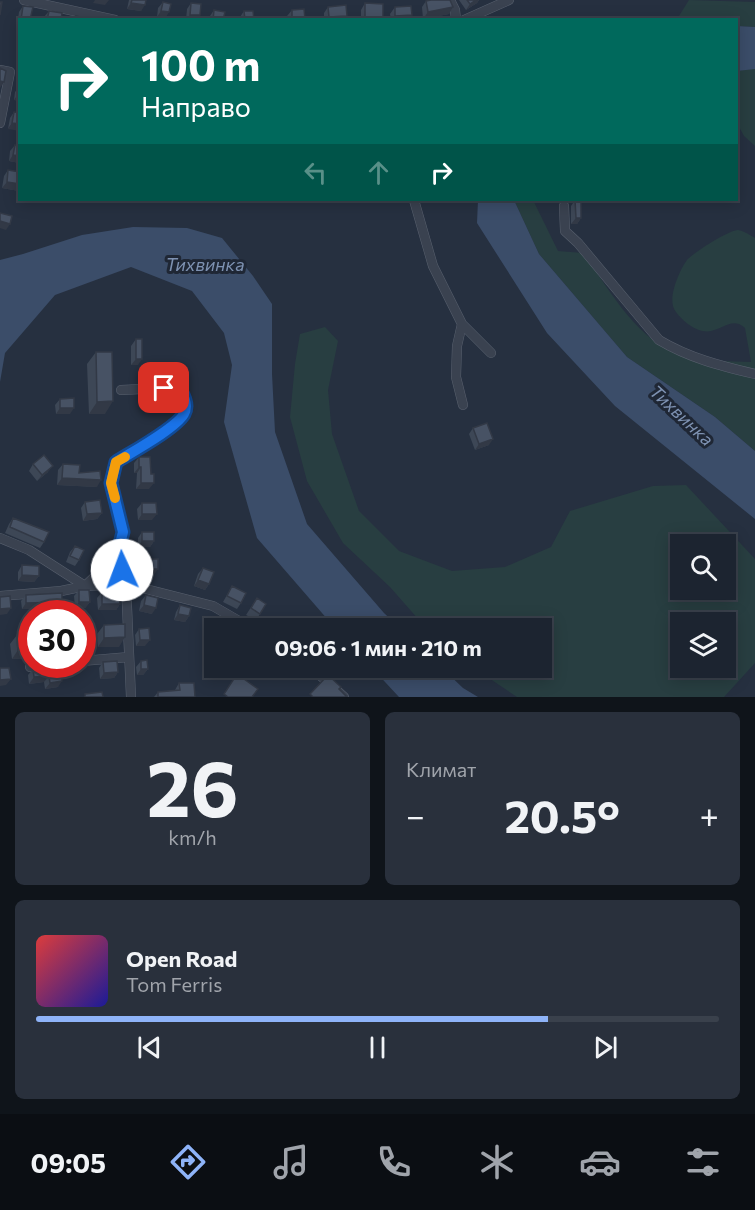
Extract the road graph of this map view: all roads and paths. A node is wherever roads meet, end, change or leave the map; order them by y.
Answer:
1 (24, 0) edge
2 (450, 0) edge
3 (509, 0) edge
4 (107, 18) edge
5 (456, 18) edge
6 (468, 18) edge
7 (0, 70) edge
8 (0, 123) edge
9 (414, 201) edge
10 (564, 206) dead end
11 (462, 324) junction
12 (491, 353) dead end
13 (755, 374) edge
14 (121, 390) dead end
15 (463, 405) dead end
16 (0, 538) edge
17 (117, 556) junction
18 (126, 584) junction
19 (85, 586) junction
20 (0, 596) edge
21 (234, 618) edge
22 (129, 657) junction
23 (96, 661) edge
24 (323, 678) edge
25 (131, 697) edge
26 (344, 697) edge

1 - 4 street
2 - 5 street
3 - 6 street
7 - 8 street
9 - 11 street
10 - 13 street
11 - 12 street
11 - 15 street
14 - 17 street
16 - 19 street
17 - 18 street
17 - 19 street
18 - 19 street
18 - 21 street
18 - 22 street
19 - 20 street
22 - 23 street
22 - 25 street
24 - 26 street

